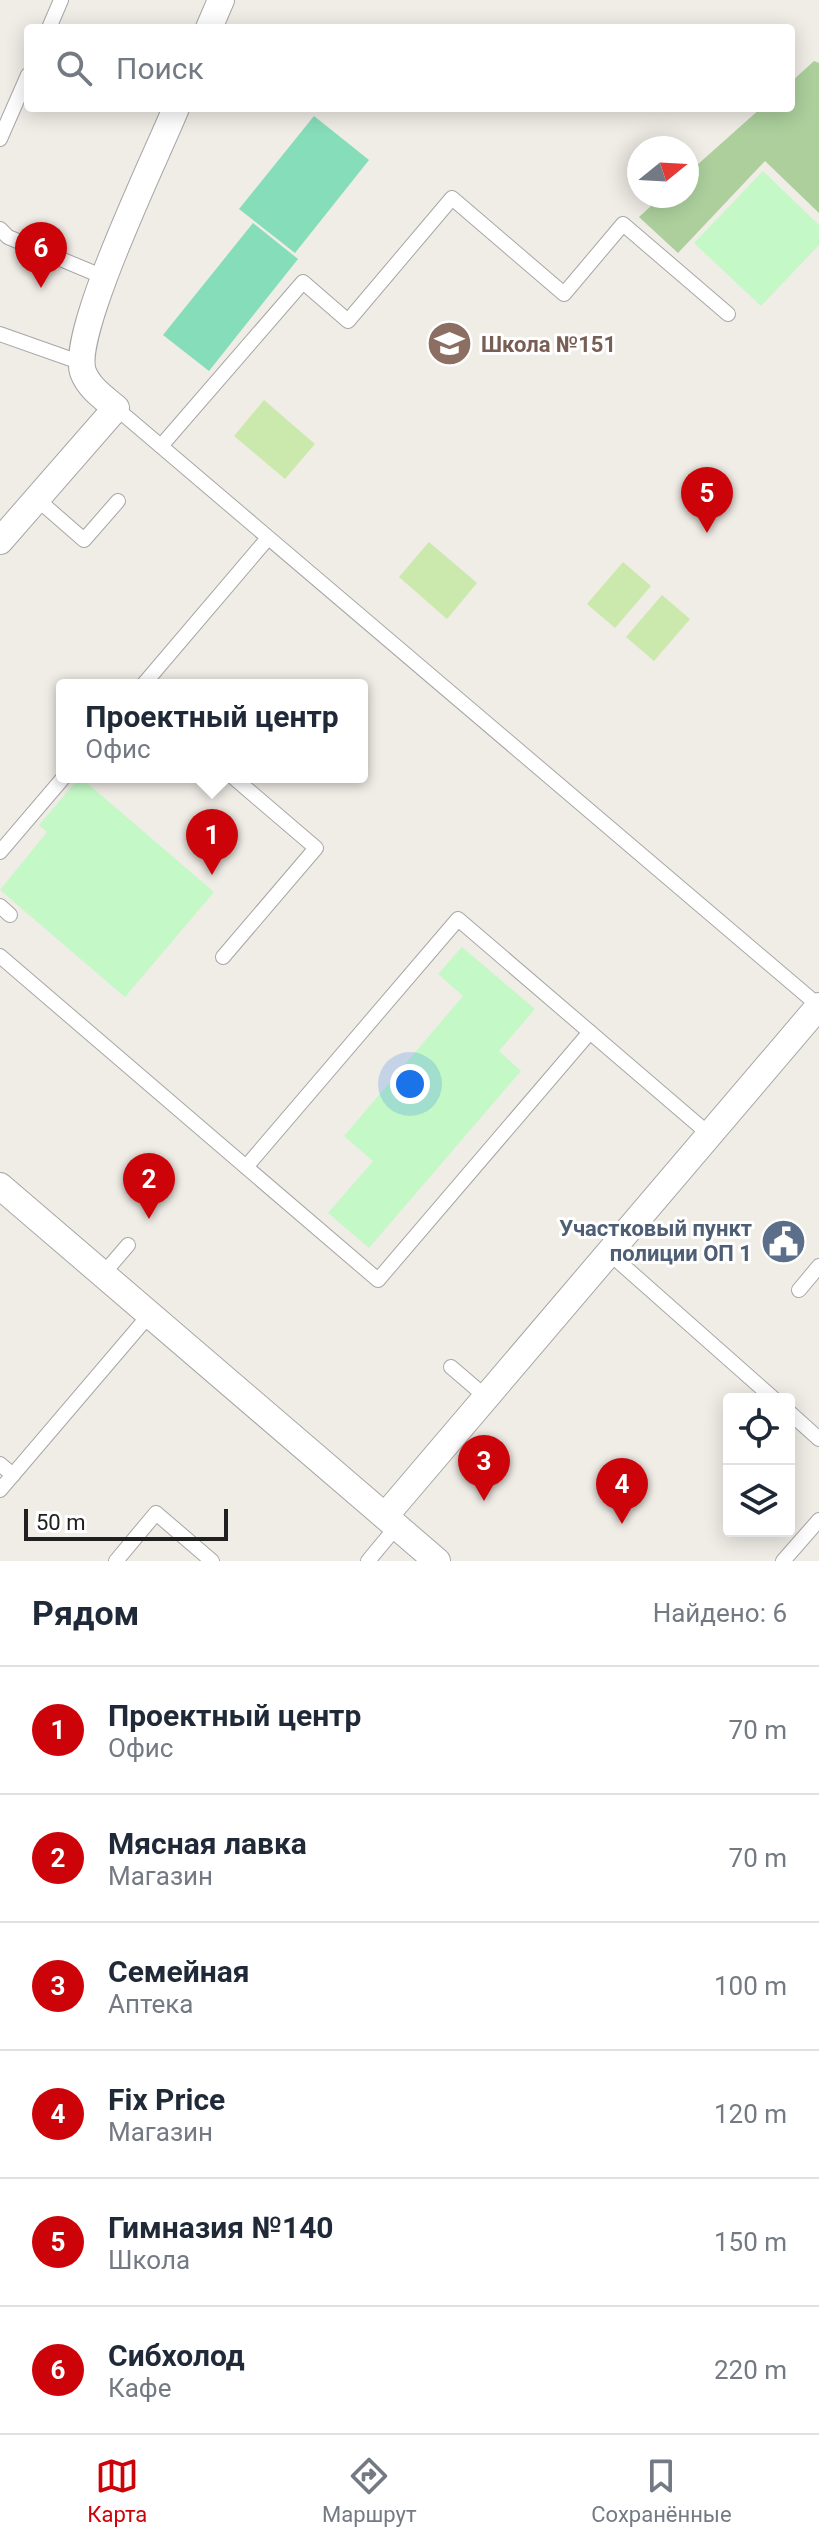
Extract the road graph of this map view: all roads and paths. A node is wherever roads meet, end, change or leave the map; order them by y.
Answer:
1 (61, 0) edge
2 (221, 0) edge
3 (51, 24) edge
4 (211, 24) edge
5 (24, 84) edge
6 (174, 112) edge
7 (0, 139) edge
8 (0, 229) edge
9 (106, 278) junction
10 (728, 314) dead end
11 (0, 334) edge
12 (82, 363) junction
13 (116, 408) junction
14 (161, 446) junction
15 (37, 499) junction
16 (118, 501) dead end
17 (268, 538) junction
18 (0, 541) edge
19 (148, 679) edge
20 (59, 783) edge
21 (240, 783) edge
22 (0, 852) edge
23 (0, 956) edge
24 (223, 957) dead end
25 (819, 1006) edge
26 (590, 1032) junction
27 (710, 1135) junction
28 (246, 1167) junction
29 (0, 1186) edge
30 (128, 1245) dead end
31 (609, 1253) junction
32 (819, 1266) edge
33 (103, 1274) junction
34 (799, 1290) dead end
35 (150, 1314) junction
36 (451, 1367) dead end
37 (767, 1393) edge
38 (486, 1397) junction
39 (795, 1417) edge
40 (819, 1439) edge
41 (0, 1464) edge
42 (13, 1475) junction
43 (0, 1490) edge
44 (819, 1520) edge
45 (391, 1521) junction
46 (116, 1561) edge
47 (212, 1561) edge
48 (368, 1561) edge
49 (437, 1561) edge
50 (783, 1561) edge

1 - 3 lane
2 - 4 street
5 - 7 lane
6 - 9 street
8 - 9 lane
9 - 12 street
10 - 14 lane
11 - 12 lane
12 - 13 street
13 - 14 lane
13 - 15 street
14 - 17 lane
15 - 16 lane
15 - 18 street
17 - 19 lane
17 - 25 lane
20 - 22 lane
21 - 24 lane
23 - 28 lane
25 - 27 street
26 - 27 lane
26 - 28 lane
26 - 28 lane
27 - 31 street
29 - 33 street
30 - 33 lane
31 - 37 lane
31 - 38 street
32 - 34 lane
33 - 35 street
35 - 42 lane
35 - 45 street
36 - 38 lane
38 - 45 street
39 - 40 lane
41 - 42 lane
42 - 43 lane
44 - 50 lane
45 - 48 lane
45 - 49 street
46 - 47 lane

